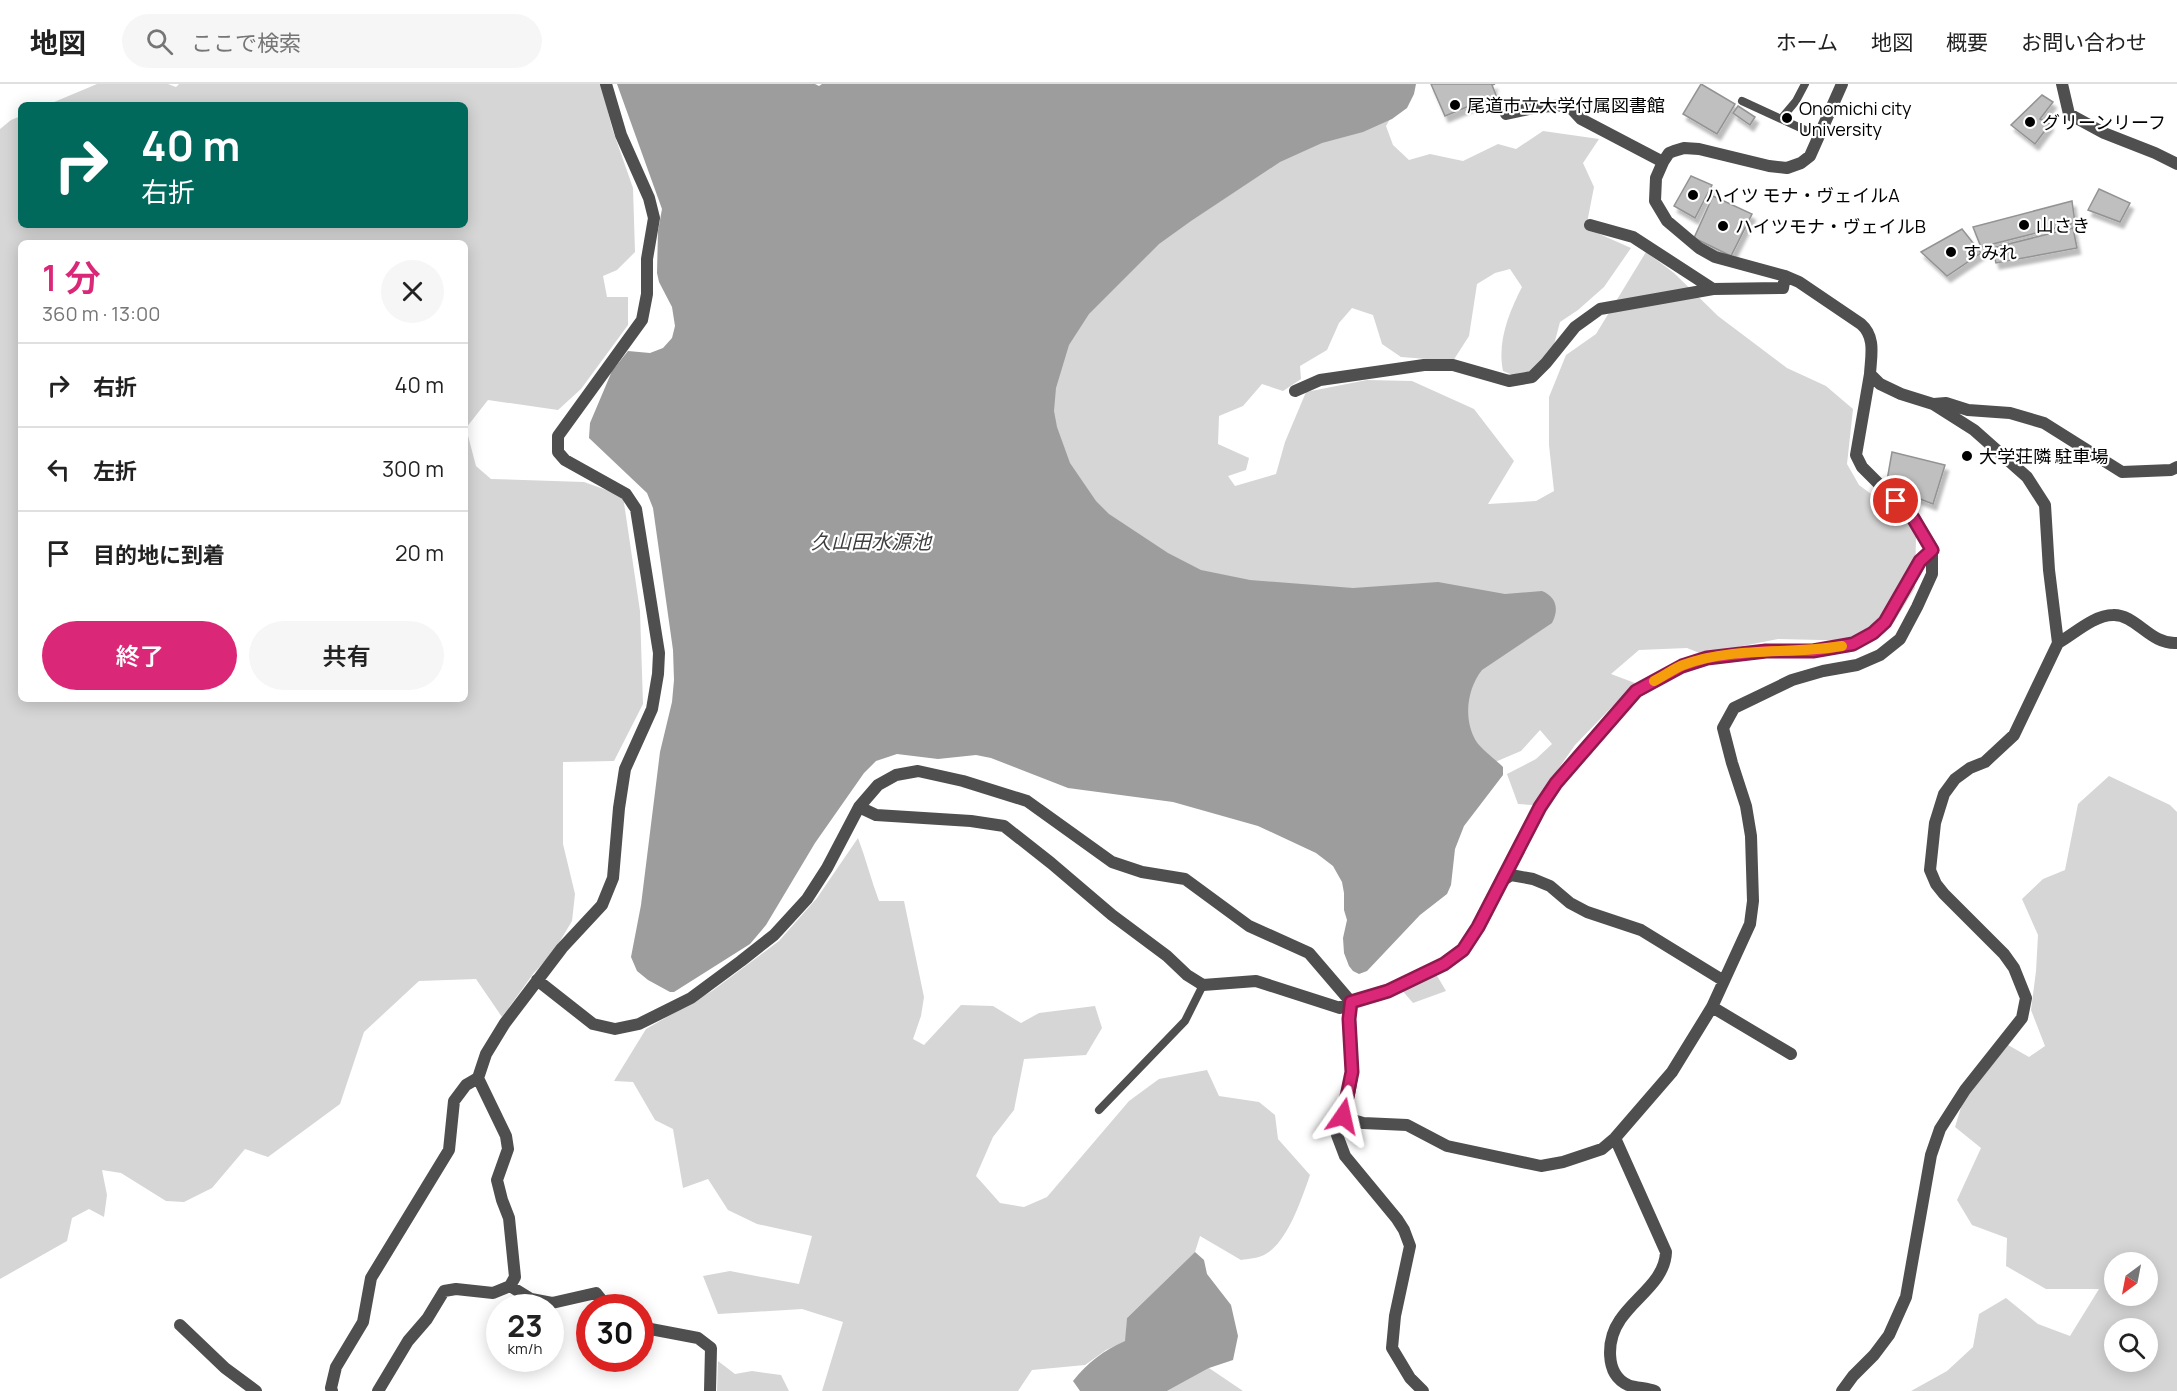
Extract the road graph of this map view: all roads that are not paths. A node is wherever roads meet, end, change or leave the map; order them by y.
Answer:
1 (606, 84) edge
2 (1805, 84) edge
3 (1842, 84) edge
4 (2062, 84) edge
5 (1742, 101) dead end
6 (1506, 114) dead end
7 (1781, 119) junction
8 (1820, 134) junction
9 (1663, 162) junction
10 (2177, 164) edge
11 (1590, 225) dead end
12 (1785, 276) junction
13 (1713, 289) junction
14 (1870, 374) junction
15 (1295, 391) dead end
16 (1933, 404) junction
17 (2177, 467) edge
18 (1932, 550) junction
19 (2177, 643) edge
20 (2058, 644) junction
21 (859, 807) junction
22 (1502, 881) junction
23 (537, 980) junction
24 (1724, 981) junction
25 (1203, 985) junction
26 (1351, 1002) junction
27 (1712, 1007) junction
28 (1791, 1054) dead end
29 (478, 1078) junction
30 (1099, 1110) dead end
31 (1343, 1116) junction
32 (1615, 1138) junction
33 (510, 1286) junction
34 (576, 1298) edge
35 (180, 1325) dead end
36 (654, 1330) edge
37 (256, 1391) edge
38 (332, 1391) edge
39 (378, 1391) edge
40 (710, 1391) edge
41 (1423, 1391) edge
42 (1655, 1391) edge
43 (1842, 1391) edge

1 - 23 street
2 - 7 lane
3 - 8 street
4 - 10 street
5 - 7 lane
6 - 9 street
7 - 8 lane
8 - 9 street
9 - 12 street
11 - 13 street
12 - 13 street
12 - 14 street
13 - 15 street
14 - 16 street
14 - 18 street
16 - 17 street
16 - 20 street
18 - 22 street
18 - 24 street
19 - 20 street
20 - 43 street
21 - 23 street
21 - 25 street
21 - 26 street
22 - 24 street
22 - 26 street
23 - 29 street
24 - 27 street
25 - 26 street
25 - 30 lane
26 - 31 street
27 - 28 street
27 - 32 street
29 - 33 street
29 - 38 street
31 - 32 street
31 - 41 street
32 - 42 street
33 - 34 street
33 - 39 street
35 - 37 street
36 - 40 street

